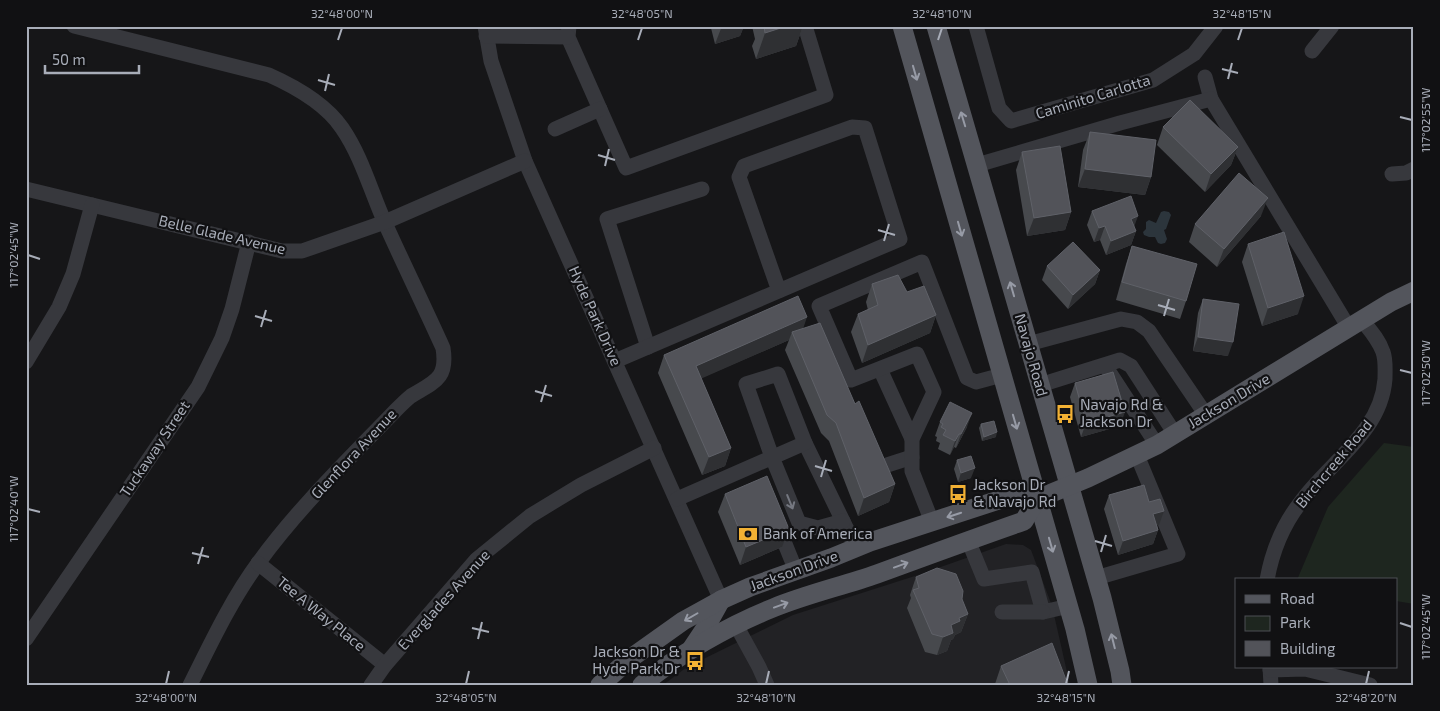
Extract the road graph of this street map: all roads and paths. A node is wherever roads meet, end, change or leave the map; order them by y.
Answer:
1 (74, 26) edge
2 (805, 26) edge
3 (902, 26) edge
4 (936, 26) edge
5 (976, 26) edge
6 (1216, 26) edge
7 (1332, 26) edge
8 (486, 31) edge
9 (568, 32) edge
10 (1312, 51) dead end
11 (1204, 77) dead end
12 (1211, 99) junction
13 (600, 109) junction
14 (555, 129) dead end
15 (525, 161) junction
16 (977, 165) junction
17 (1414, 169) edge
18 (1392, 174) dead end
19 (26, 189) edge
20 (702, 189) dead end
21 (92, 205) junction
22 (385, 222) junction
23 (249, 242) junction
24 (779, 291) junction
25 (1414, 291) edge
26 (1356, 324) junction
27 (1028, 344) junction
28 (648, 347) junction
29 (615, 361) junction
30 (26, 362) edge
31 (1105, 365) junction
32 (880, 369) junction
33 (1002, 376) junction
34 (1040, 386) junction
35 (1206, 415) junction
36 (1175, 434) junction
37 (912, 439) junction
38 (805, 443) junction
39 (1157, 445) junction
40 (654, 448) junction
41 (1138, 455) junction
42 (772, 457) junction
43 (912, 457) junction
44 (754, 465) junction
45 (884, 466) edge
46 (761, 483) edge
47 (1069, 486) junction
48 (1037, 498) junction
49 (676, 499) junction
50 (771, 509) edge
51 (843, 521) junction
52 (932, 522) junction
53 (968, 540) junction
54 (856, 548) junction
55 (258, 563) junction
56 (796, 571) junction
57 (1096, 578) junction
58 (1268, 578) edge
59 (750, 587) junction
60 (721, 600) junction
61 (1069, 606) junction
62 (1002, 612) dead end
63 (1043, 612) junction
64 (736, 625) junction
65 (26, 639) edge
66 (690, 651) junction
67 (385, 665) junction
68 (1270, 674) edge
69 (190, 685) edge
70 (371, 685) edge
71 (600, 685) edge
72 (642, 685) edge
73 (767, 685) edge
74 (1088, 685) edge
75 (1122, 685) edge
76 (1370, 685) edge

1 - 22 street, Glenflora Avenue
2 - 13 street
3 -> 33 main road
16 -> 4 main road, Navajo Road
5 - 6 street, Caminito Carlotta
7 - 10 street
8 - 9 street
8 - 15 street, Hyde Park Drive
9 - 13 street
11 - 12 street, Birchcreek Road
12 - 16 street
12 - 26 street, Birchcreek Road
13 - 14 street
15 - 22 street, Belle Glade Avenue
15 - 29 street, Hyde Park Drive
27 -> 16 main road, Navajo Road
17 - 18 street
19 - 21 street, Belle Glade Avenue
20 - 28 street
21 - 23 street, Belle Glade Avenue
21 - 30 street
22 - 23 street, Belle Glade Avenue
22 - 55 street, Glenflora Avenue
23 - 65 street, Tuckaway Street
24 - 24 street
24 - 28 street
25 - 26 main road, Jackson Drive
26 - 35 main road, Jackson Drive
26 - 58 street, Birchcreek Road
27 - 34 main road, Navajo Road
27 - 35 street
28 - 29 street
29 - 40 street, Hyde Park Drive
31 - 34 street
31 - 36 street
31 - 39 street
32 - 33 street
32 - 37 street
32 - 37 street
33 -> 48 main road
34 - 47 main road, Navajo Road
35 - 36 main road, Jackson Drive
36 - 39 main road, Jackson Drive
37 - 43 street
38 - 42 street
38 - 42 street
38 - 51 street
39 - 41 main road, Jackson Drive
40 - 49 street, Hyde Park Drive
40 - 67 street, Everglades Avenue
41 - 47 main road, Jackson Drive
41 - 57 street
42 - 44 street
42 -> 51 street
43 - 45 street
43 - 52 street
44 - 46 street
44 - 49 street
47 - 48 main road, Jackson Drive
47 - 57 main road, Navajo Road
48 -> 52 main road, Jackson Drive
48 - 53 main road, Jackson Drive
48 -> 61 main road
49 - 60 street, Hyde Park Drive
50 - 56 street
51 - 54 street
52 - 54 main road, Jackson Drive
53 - 63 street
64 -> 53 main road, Jackson Drive
54 - 56 main road, Jackson Drive
55 - 67 street, Tee A Way Place
55 - 69 street, Glenflora Avenue
56 - 59 main road, Jackson Drive
75 -> 57 main road, Navajo Road
59 - 60 main road, Jackson Drive
59 - 64 main road
60 - 66 main road
60 -> 71 main road, Jackson Drive
61 - 63 street
61 - 74 main road
62 - 63 street
64 - 66 main road, Jackson Drive
64 - 73 street
66 - 72 main road, Jackson Drive
67 - 70 street, Everglades Avenue
68 - 76 street

